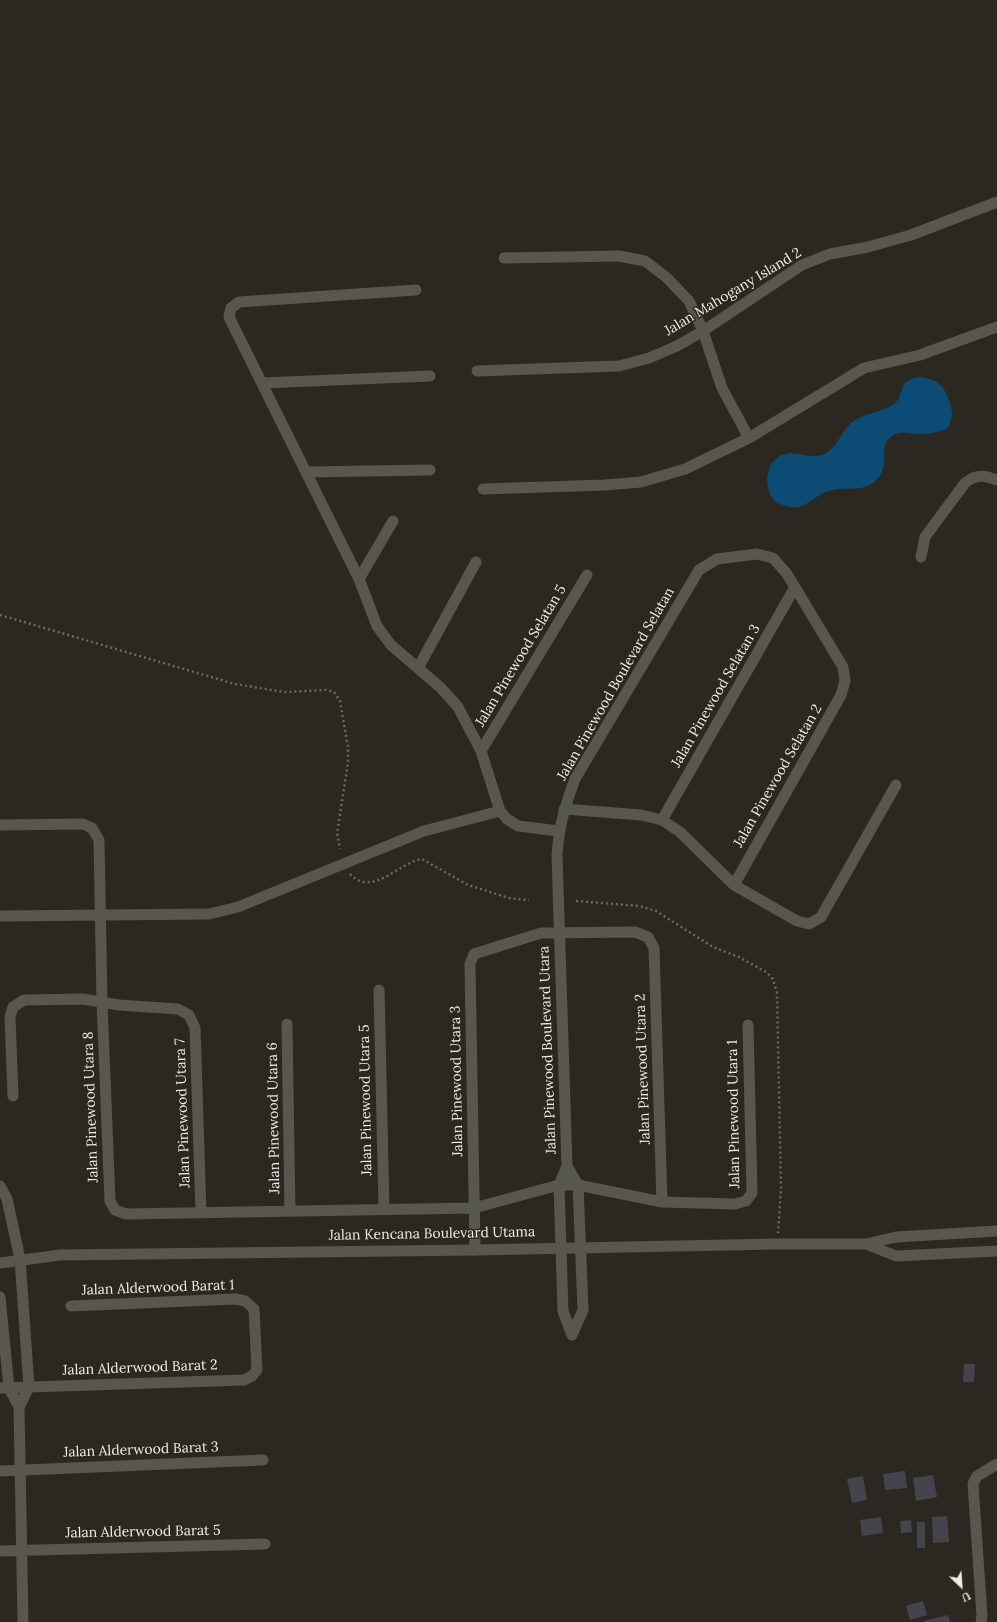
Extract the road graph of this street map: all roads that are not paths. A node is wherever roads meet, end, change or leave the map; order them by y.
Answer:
1 (997, 202) edge
2 (504, 258) dead end
3 (416, 290) dead end
4 (997, 327) edge
5 (703, 331) junction
6 (477, 371) dead end
7 (430, 376) dead end
8 (262, 383) junction
9 (749, 438) junction
10 (430, 470) dead end
11 (306, 472) junction
12 (997, 480) edge
13 (483, 489) dead end
14 (393, 521) dead end
15 (921, 557) dead end
16 (476, 562) dead end
17 (587, 575) dead end
18 (359, 579) junction
19 (795, 587) junction
20 (418, 668) junction
21 (481, 751) junction
22 (896, 785) dead end
23 (564, 809) junction
24 (500, 811) junction
25 (662, 820) junction
26 (0, 825) edge
27 (559, 831) junction
28 (734, 885) junction
29 (101, 915) junction
30 (0, 916) edge
31 (559, 933) junction
32 (379, 990) dead end
33 (102, 1002) junction
34 (287, 1024) dead end
35 (748, 1025) dead end
36 (13, 1096) dead end
37 (567, 1166) junction
38 (559, 1185) junction
39 (578, 1185) junction
40 (0, 1186) edge
41 (662, 1202) junction
42 (474, 1208) junction
43 (384, 1209) junction
44 (290, 1211) junction
45 (201, 1212) junction
46 (997, 1231) edge
47 (866, 1244) junction
48 (562, 1247) junction
49 (580, 1247) junction
50 (475, 1250) junction
51 (997, 1251) edge
52 (20, 1259) junction
53 (0, 1263) edge
54 (0, 1297) edge
55 (71, 1306) dead end
56 (252, 1376) joint
57 (29, 1387) junction
58 (5, 1388) edge
59 (18, 1407) junction
60 (263, 1460) dead end
61 (997, 1464) edge
62 (20, 1470) junction
63 (0, 1471) edge
64 (265, 1544) dead end
65 (21, 1550) junction
66 (0, 1551) edge
67 (23, 1622) edge
68 (980, 1622) edge

1 - 5 street, Jalan Mahogany Island 2
2 - 5 street
3 - 8 street
4 - 9 street
5 - 6 street, Jalan Mahogany Island 2
5 - 9 street
7 - 8 street
8 - 11 street
9 - 13 street
10 - 11 street
11 - 18 street
12 - 15 street
14 - 18 street
16 - 20 street
17 - 21 street, Jalan Pinewood Selatan 5
18 - 20 street
19 - 23 street, Jalan Pinewood Boulevard Selatan
19 - 25 street, Jalan Pinewood Selatan 3
19 - 28 street, Jalan Pinewood Selatan 2
20 - 21 street
21 - 24 street
22 - 28 street
23 - 25 street
23 - 27 street, Jalan Pinewood Boulevard Selatan
24 - 27 street
24 - 29 street
25 - 28 street
26 - 29 street, Jalan Pinewood Utara 8
27 - 31 street, Jalan Pinewood Boulevard Selatan
29 - 30 street
29 - 33 street, Jalan Pinewood Utara 8
31 - 37 street, Jalan Pinewood Boulevard Utara
31 - 41 street, Jalan Pinewood Utara 2
31 - 42 street, Jalan Pinewood Utara 3
32 - 43 street, Jalan Pinewood Utara 5
33 - 36 street
33 - 45 street, Jalan Pinewood Utara 7
33 - 45 street, Jalan Pinewood Utara 8
34 - 44 street, Jalan Pinewood Utara 6
35 - 41 street, Jalan Pinewood Utara 1
37 - 38 street, Jalan Pinewood Boulevard Utara
37 - 39 street, Jalan Pinewood Boulevard Utara
38 - 39 street
38 - 42 street
38 - 48 street, Jalan Pinewood Boulevard Utara
39 - 41 street
39 - 49 street, Jalan Pinewood Boulevard Utara
40 - 52 street
42 - 43 street
42 - 50 street, Jalan Pinewood Utara 3
43 - 44 street
44 - 45 street
46 - 47 street, Jalan Kencana Boulevard Utama
47 - 49 street, Jalan Kencana Boulevard Utama
47 - 51 street, Jalan Kencana Boulevard Utama
48 - 49 street, Jalan Kencana Boulevard Utama
48 - 49 street, Jalan Pinewood Boulevard Utara
48 - 50 street, Jalan Kencana Boulevard Utama
50 - 52 street, Jalan Kencana Boulevard Utama
52 - 53 street, Jalan Kencana Boulevard Utama
52 - 57 street
54 - 58 street
55 - 56 street, Jalan Alderwood Barat 1
56 - 57 street, Jalan Alderwood Barat 2
57 - 58 street, Jalan Alderwood Barat 2
57 - 59 street
58 - 59 street
59 - 62 street
60 - 62 street, Jalan Alderwood Barat 3
61 - 68 street
62 - 63 street, Jalan Alderwood Barat 3
62 - 65 street
64 - 65 street, Jalan Alderwood Barat 5
65 - 66 street, Jalan Alderwood Barat 5
65 - 67 street

